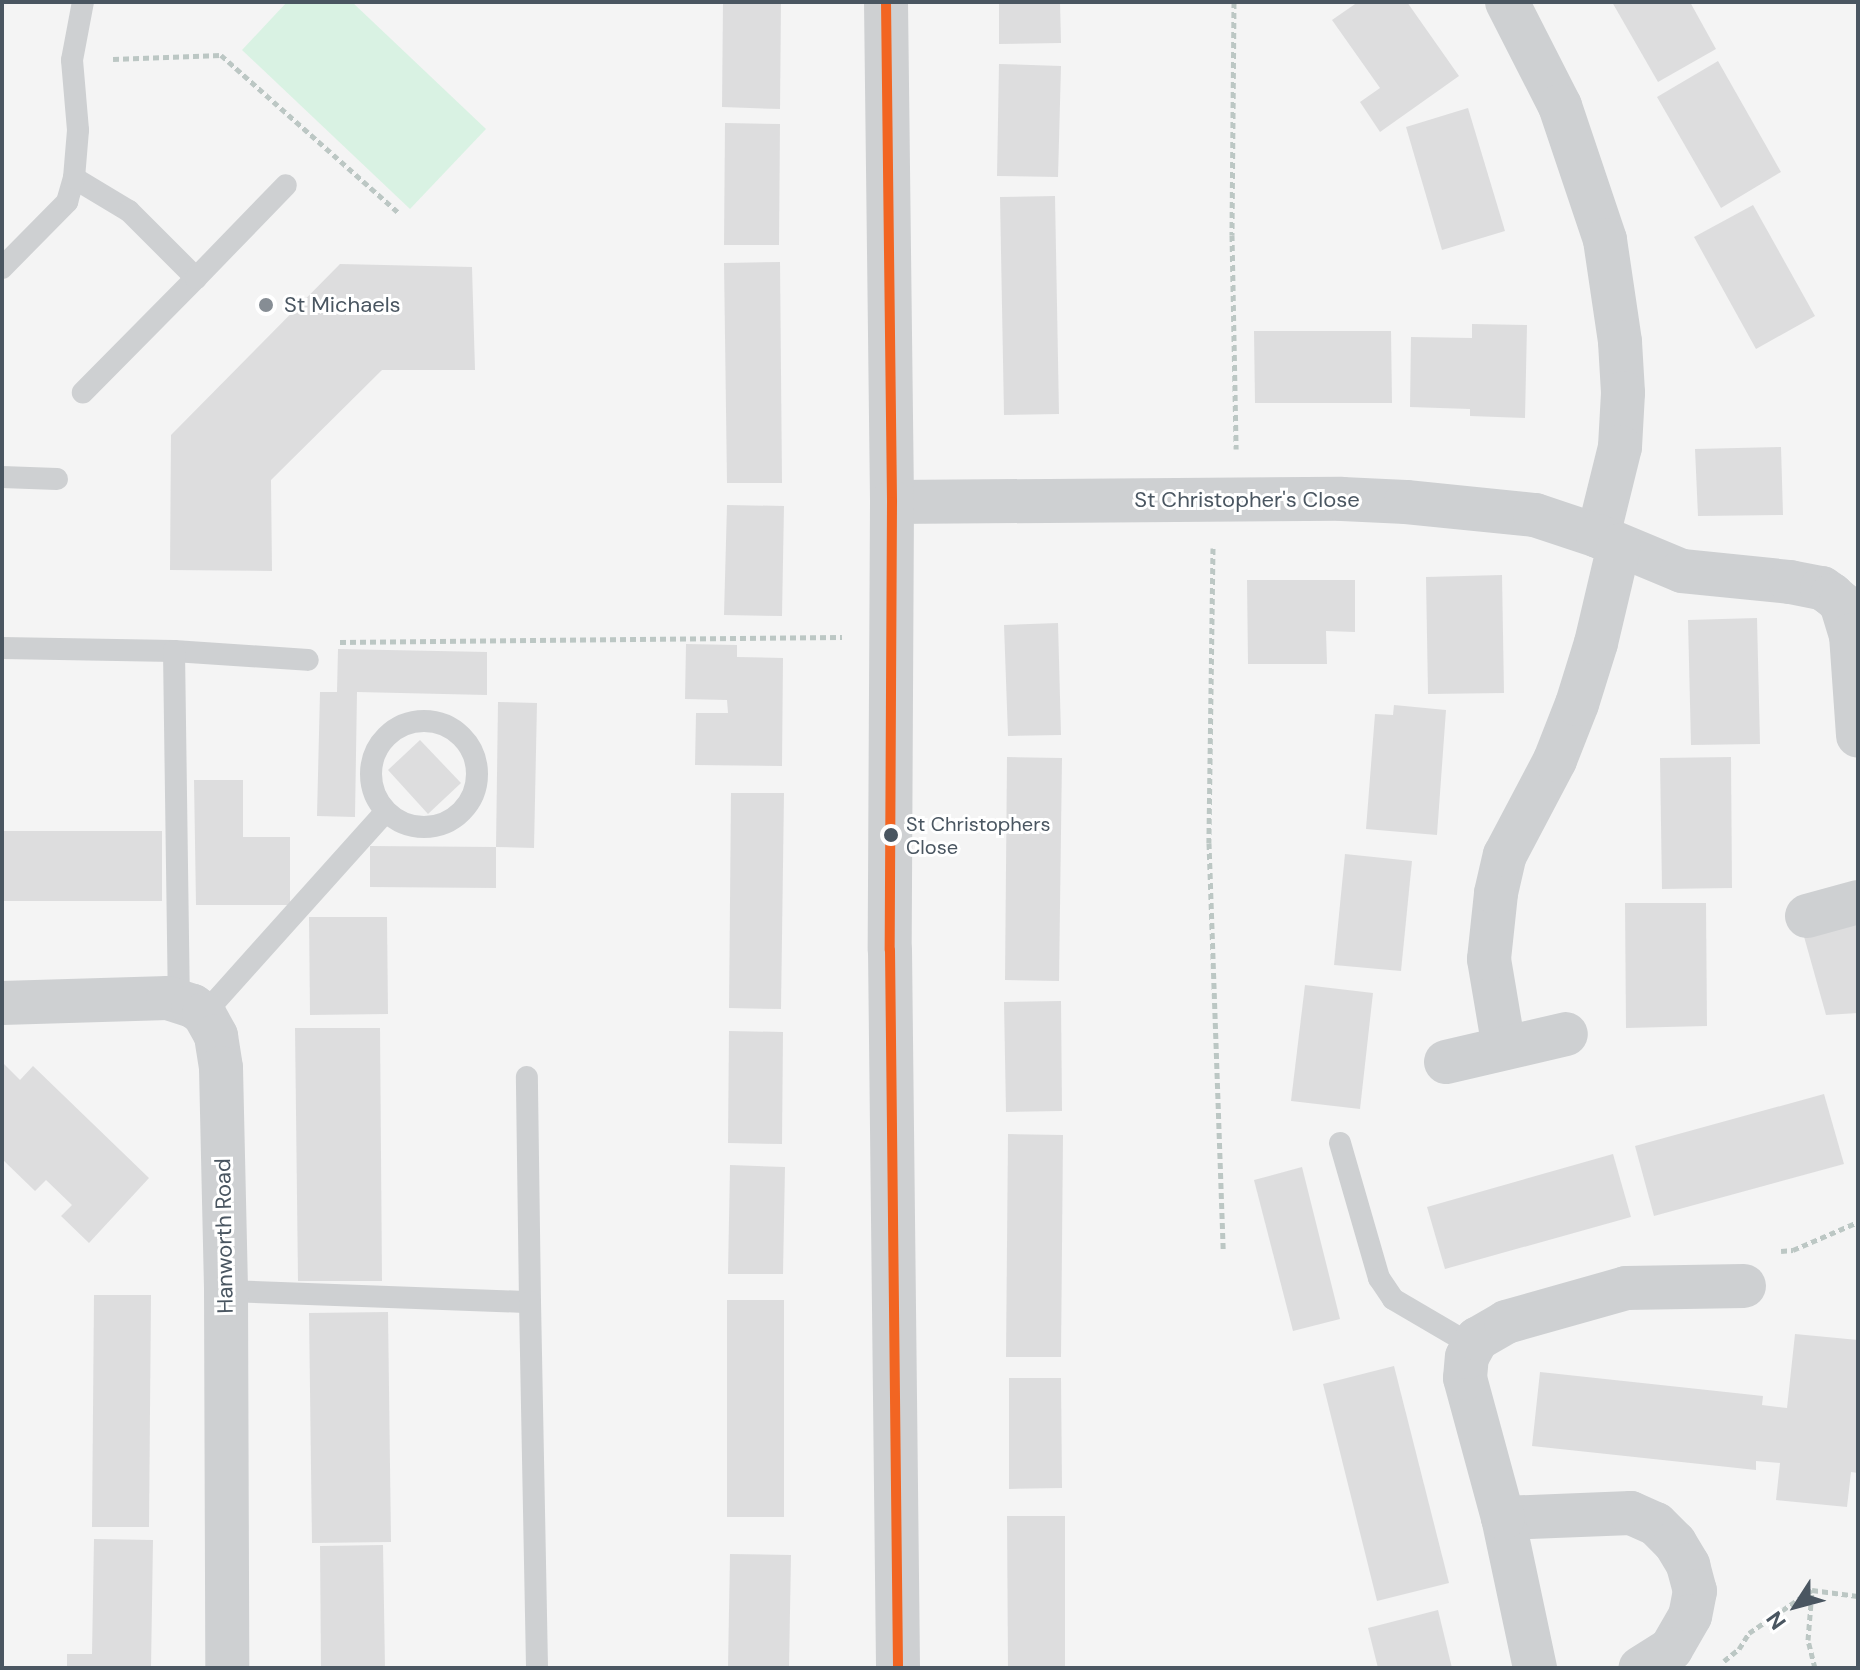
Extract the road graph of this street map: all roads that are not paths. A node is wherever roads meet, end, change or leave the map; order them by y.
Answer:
1 (83, 2) edge
2 (886, 2) edge
3 (1507, 2) edge
4 (74, 178) junction
5 (286, 185) dead end
6 (2, 268) edge
7 (196, 278) junction
8 (83, 392) dead end
9 (2, 477) edge
10 (57, 479) dead end
11 (892, 502) junction
12 (1608, 541) junction
13 (2, 648) edge
14 (174, 651) junction
15 (308, 660) dead end
16 (1858, 736) edge
17 (385, 812) junction
18 (1858, 902) edge
19 (1807, 916) dead end
20 (2, 1003) edge
21 (192, 1008) junction
22 (1566, 1034) dead end
23 (1504, 1048) junction
24 (1446, 1062) dead end
25 (527, 1077) dead end
26 (1340, 1143) dead end
27 (1744, 1286) road end
28 (226, 1291) junction
29 (530, 1302) junction
30 (1473, 1346) junction
31 (1503, 1518) junction
32 (227, 1668) edge
33 (537, 1668) edge
34 (898, 1668) edge
35 (1535, 1668) edge
36 (1640, 1668) edge

1 - 4 lane
2 - 11 street
3 - 12 street
4 - 6 lane
4 - 7 lane
5 - 7 lane
7 - 8 lane
9 - 10 lane
11 - 12 street, St Christopher's Close
11 - 34 street
12 - 16 street, St Christopher's Close
12 - 23 street
13 - 14 lane
14 - 15 lane
14 - 21 lane
17 - 17 lane
17 - 21 lane
18 - 19 street
20 - 21 street
21 - 28 street, Hanworth Road
22 - 23 street
23 - 24 street
25 - 29 lane
26 - 30 lane
27 - 30 street
28 - 29 lane
28 - 32 street, Hanworth Road
29 - 33 lane
30 - 31 street
31 - 35 street
31 - 36 street

